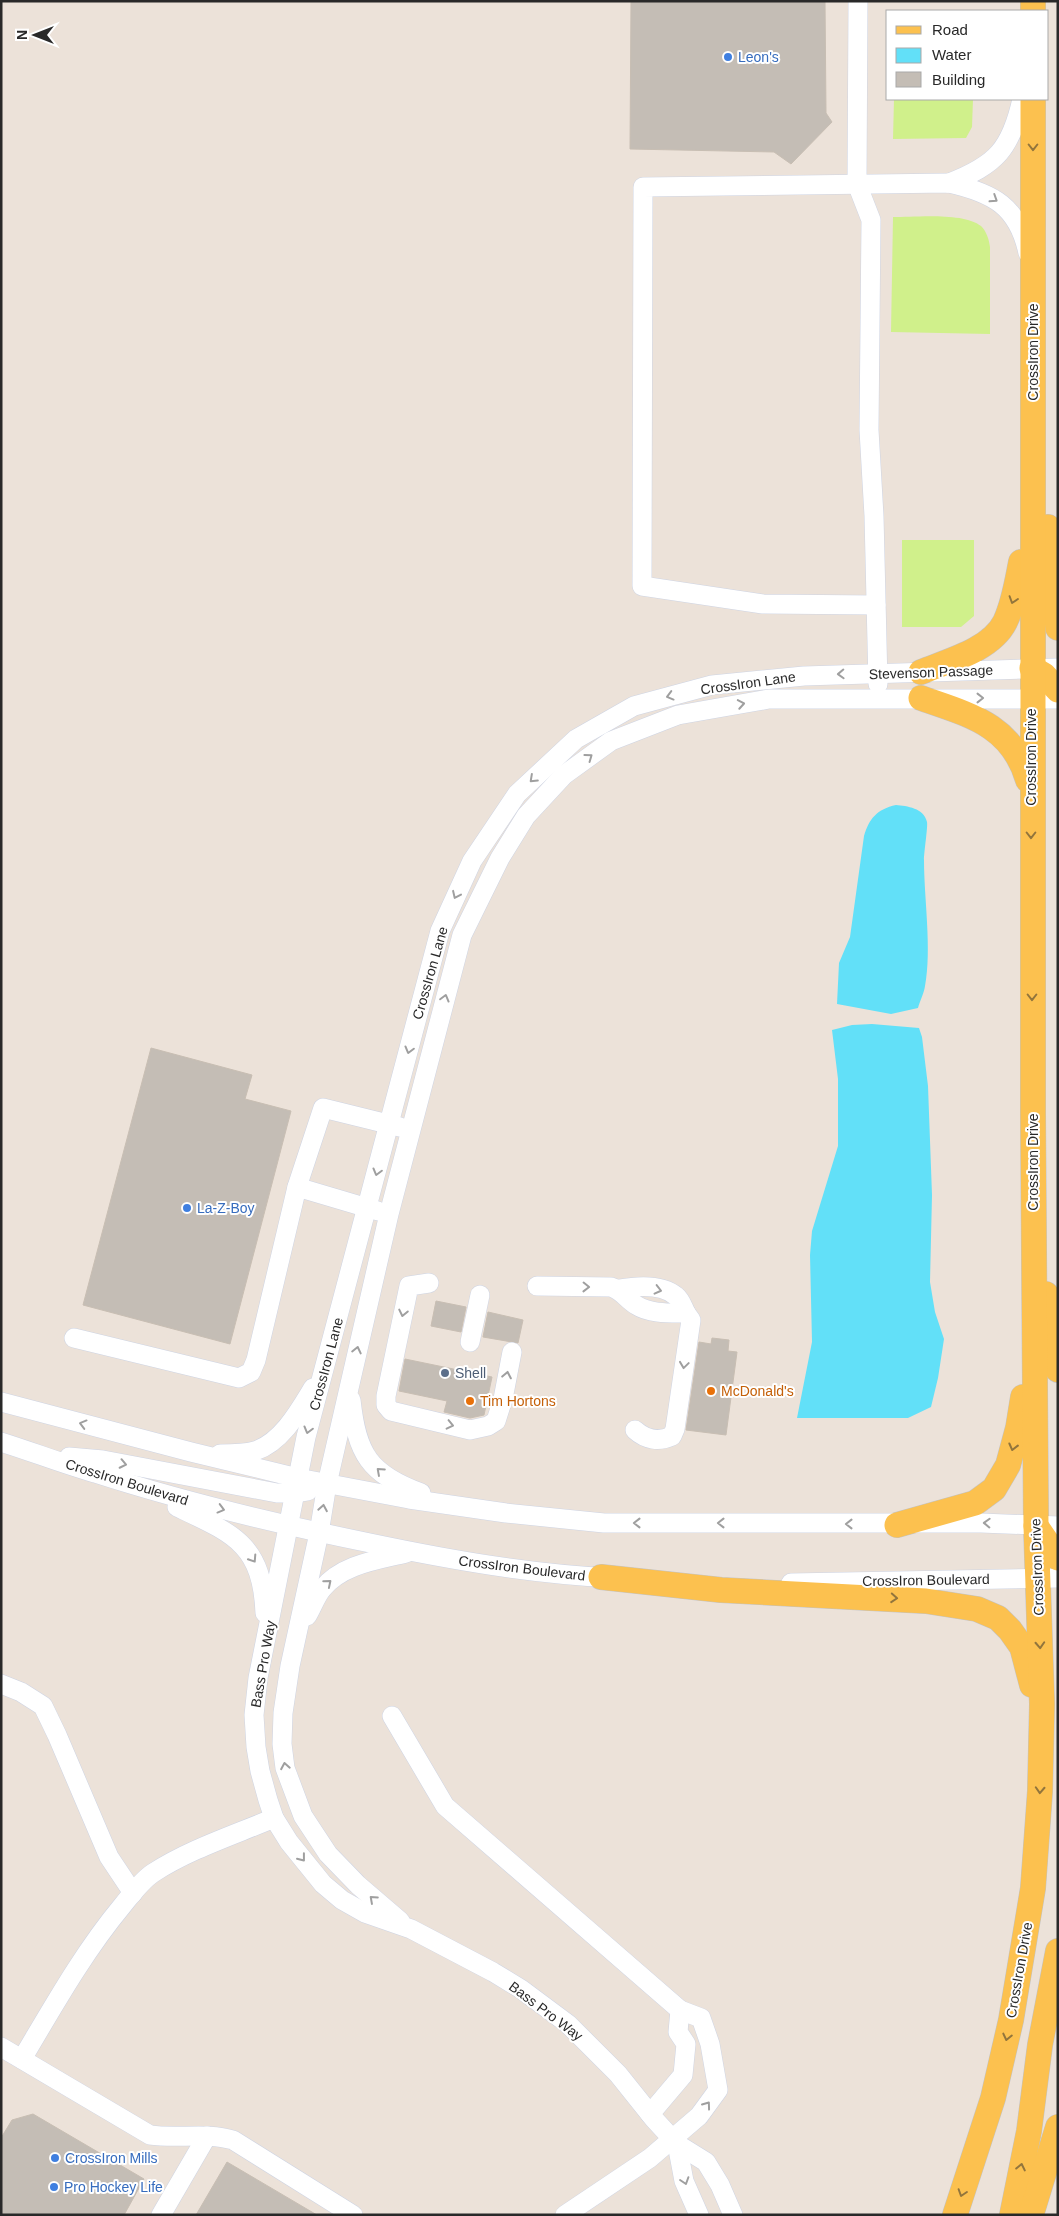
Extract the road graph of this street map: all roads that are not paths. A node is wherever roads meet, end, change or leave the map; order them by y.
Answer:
1 (858, 1) edge
2 (1022, 100) edge
3 (1033, 100) edge
4 (949, 183) junction
5 (857, 184) junction
6 (1033, 278) junction
7 (1033, 351) junction
8 (1032, 501) junction
9 (876, 606) junction
10 (1058, 628) edge
11 (1032, 668) junction
12 (1058, 668) edge
13 (921, 672) junction
14 (878, 673) junction
15 (804, 676) joint
16 (1058, 690) edge
17 (806, 698) joint
18 (878, 698) junction
19 (921, 698) junction
20 (1032, 698) junction
21 (1058, 699) edge
22 (1031, 789) junction
23 (389, 1125) junction
24 (411, 1130) junction
25 (1033, 1178) junction
26 (298, 1187) junction
27 (367, 1208) junction
28 (389, 1214) junction
29 (429, 1283) dead end
30 (537, 1286) dead end
31 (480, 1295) dead end
32 (1034, 1295) junction
33 (74, 1338) dead end
34 (470, 1342) dead end
35 (512, 1352) dead end
36 (324, 1367) junction
37 (1058, 1370) edge
38 (349, 1382) junction
39 (1, 1402) edge
40 (635, 1430) dead end
41 (1, 1442) edge
42 (40, 1454) junction
43 (198, 1454) junction
44 (123, 1482) junction
45 (327, 1484) junction
46 (297, 1486) junction
47 (455, 1506) junction
48 (897, 1524) junction
49 (289, 1526) junction
50 (1047, 1526) edge
51 (319, 1533) junction
52 (411, 1552) junction
53 (1058, 1558) edge
54 (601, 1577) junction
55 (1047, 1578) edge
56 (267, 1637) junction
57 (295, 1640) junction
58 (1, 1684) edge
59 (392, 1716) dead end
60 (1042, 1741) junction
61 (274, 1818) junction
62 (133, 1893) junction
63 (411, 1929) junction
64 (1058, 1950) edge
65 (680, 2010) junction
66 (1, 2047) edge
67 (22, 2059) junction
68 (650, 2114) junction
69 (1058, 2127) edge
70 (208, 2136) junction
71 (674, 2141) junction
72 (161, 2215) edge
73 (353, 2215) edge
74 (565, 2215) edge
75 (700, 2215) edge
76 (733, 2215) edge
77 (955, 2215) edge
78 (1012, 2215) edge
79 (1031, 2215) edge

1 - 5 street
2 - 4 street
3 -> 6 main road, CrossIron Drive
4 - 5 street
4 -> 6 street
5 - 9 street
5 - 9 street
6 - 7 main road, CrossIron Drive
7 - 8 main road, CrossIron Drive
7 - 10 main road
8 - 11 main road, CrossIron Drive
8 -> 13 main road
9 - 14 street
11 - 12 street, Stevenson Passage
11 - 13 street, Stevenson Passage
11 - 16 main road
11 - 20 main road, CrossIron Drive
13 - 14 street, Stevenson Passage
14 -> 15 street, Stevenson Passage
14 - 18 street
15 -> 23 street, CrossIron Lane
17 - 18 street, Stevenson Passage
24 -> 17 street, CrossIron Lane
18 - 19 street, Stevenson Passage
19 -> 20 street, Stevenson Passage
19 - 22 main road
20 - 21 street, Stevenson Passage
20 - 22 main road, CrossIron Drive
22 -> 25 main road, CrossIron Drive
23 - 24 street
23 - 26 street
23 -> 27 street, CrossIron Lane
24 - 28 street, CrossIron Lane
25 - 32 main road, CrossIron Drive
25 - 37 main road
26 - 27 street
26 - 33 street
27 - 28 street
27 - 36 street, CrossIron Lane
38 -> 28 street, CrossIron Lane
29 -> 35 street
30 -> 40 street
31 - 34 street
32 -> 48 main road
32 - 50 main road, CrossIron Drive
36 - 43 street
36 -> 46 street, CrossIron Lane
38 - 45 street, CrossIron Lane
47 -> 38 street
43 -> 39 street
41 - 42 street, CrossIron Boulevard
42 - 44 street, CrossIron Boulevard
42 -> 46 street
43 - 46 street
44 -> 49 street, CrossIron Boulevard
44 -> 56 street
45 - 46 street
45 - 47 street
51 -> 45 street, CrossIron Lane
46 - 49 street, Bass Pro Way
48 -> 47 street
50 -> 48 street
49 - 51 street, CrossIron Boulevard
49 - 56 street, Bass Pro Way
50 - 53 main road
50 - 55 main road, CrossIron Drive
51 - 52 street, CrossIron Boulevard
51 - 57 street, Bass Pro Way
52 - 54 street, CrossIron Boulevard
57 -> 52 street
54 - 55 street, CrossIron Boulevard
54 -> 60 main road
55 -> 60 main road, CrossIron Drive
56 - 61 street, Bass Pro Way
63 -> 57 street, Bass Pro Way
58 - 62 street
59 - 65 street
60 -> 77 main road, CrossIron Drive
61 - 62 street
61 -> 63 street, Bass Pro Way
62 - 67 street
63 - 68 street, Bass Pro Way
78 -> 64 main road
65 - 68 street
71 -> 65 street
66 - 67 street
67 - 70 street
68 - 71 street, Bass Pro Way
69 - 79 main road
70 - 72 street
70 - 73 street
71 - 74 street
71 -> 75 street
71 - 76 street, Bass Pro Way

